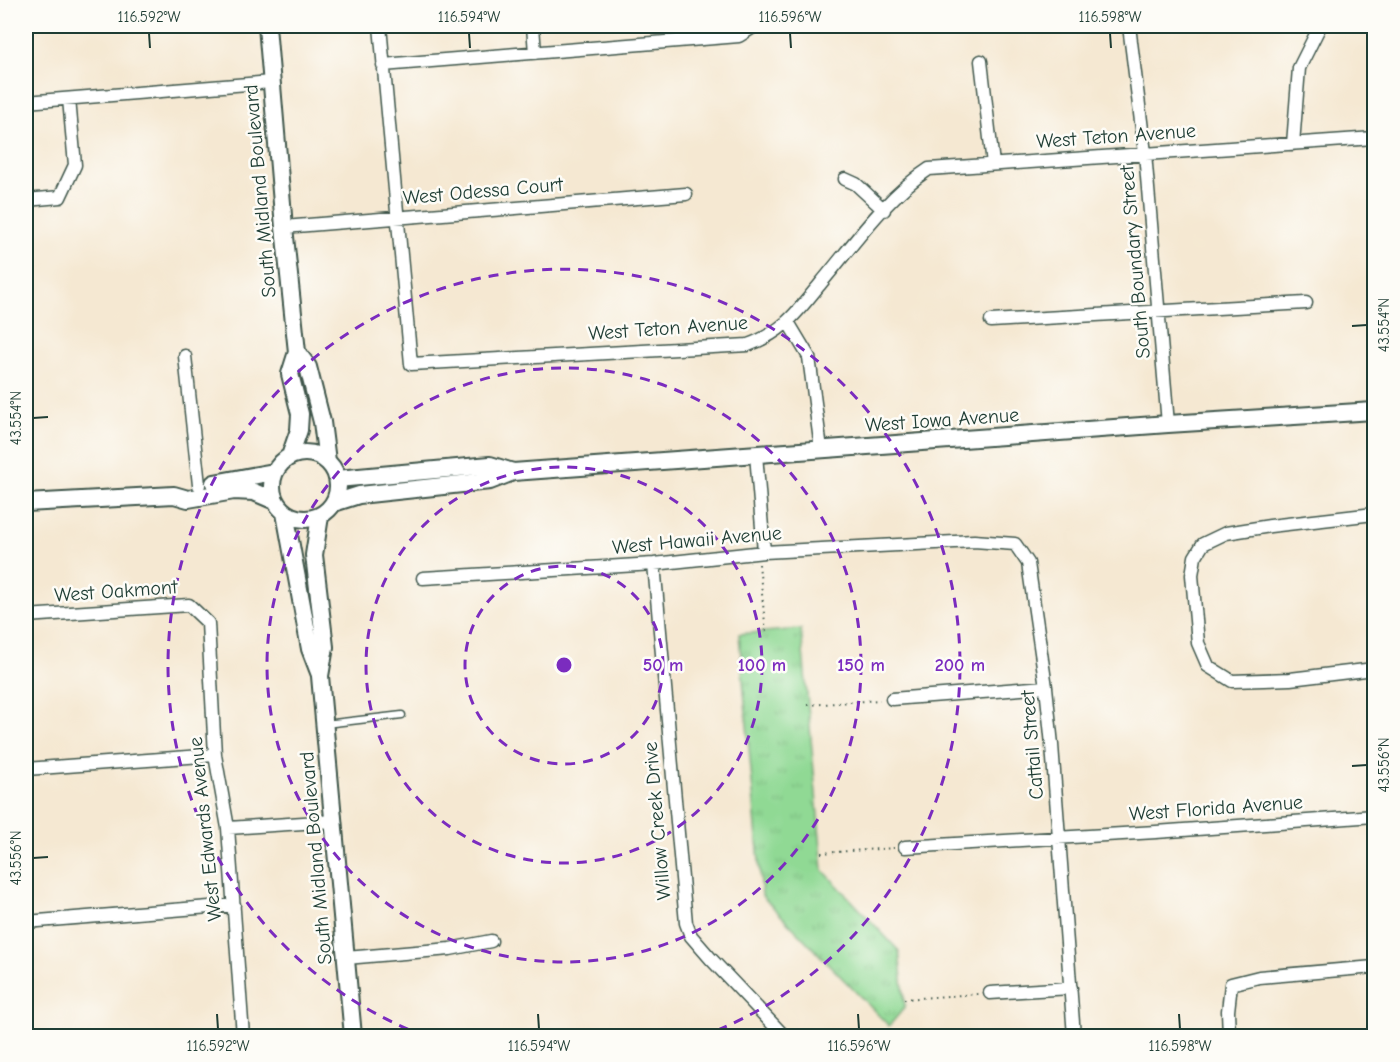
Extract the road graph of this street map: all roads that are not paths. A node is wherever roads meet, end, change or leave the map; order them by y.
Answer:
1 (267, 26) edge
2 (380, 26) edge
3 (533, 26) edge
4 (689, 26) edge
5 (755, 26) edge
6 (1129, 26) edge
7 (1320, 26) edge
8 (690, 40) junction
9 (535, 53) junction
10 (981, 61) dead end
11 (383, 65) junction
12 (271, 82) junction
13 (69, 99) junction
14 (26, 102) edge
15 (1374, 138) edge
16 (1293, 144) junction
17 (1145, 153) junction
18 (993, 164) junction
19 (845, 179) dead end
20 (686, 194) dead end
21 (26, 200) edge
22 (884, 210) junction
23 (397, 217) junction
24 (284, 227) junction
25 (1306, 303) dead end
26 (1158, 310) junction
27 (991, 321) dead end
28 (788, 322) junction
29 (297, 352) junction
30 (185, 356) dead end
31 (1374, 411) edge
32 (1168, 424) junction
33 (821, 450) junction
34 (756, 454) junction
35 (290, 456) junction
36 (327, 461) junction
37 (274, 472) junction
38 (513, 472) junction
39 (337, 479) junction
40 (199, 485) junction
41 (174, 495) junction
42 (26, 503) edge
43 (334, 503) junction
44 (280, 507) junction
45 (1374, 514) edge
46 (320, 516) junction
47 (974, 541) joint
48 (761, 553) junction
49 (654, 564) junction
50 (423, 578) dead end
51 (26, 616) edge
52 (210, 654) joint
53 (1374, 669) edge
54 (320, 676) junction
55 (1046, 687) junction
56 (892, 699) road end
57 (402, 715) dead end
58 (324, 724) junction
59 (215, 755) junction
60 (26, 769) edge
61 (1374, 816) edge
62 (333, 821) junction
63 (228, 828) junction
64 (1060, 839) junction
65 (905, 847) road end
66 (234, 905) junction
67 (26, 922) edge
68 (490, 941) dead end
69 (346, 958) junction
70 (1374, 968) edge
71 (1071, 988) junction
72 (990, 993) road end
73 (1074, 1031) edge
74 (243, 1036) edge
75 (353, 1036) edge
76 (784, 1036) edge
77 (1229, 1036) edge

1 - 12 street, South Midland Boulevard
2 - 11 street, West Teton Avenue
3 - 9 street
4 - 8 street
5 - 8 street
6 - 17 street, South Boundary Street
7 - 16 street
8 - 9 street
9 - 11 street
10 - 18 street
11 - 23 street, West Teton Avenue
12 - 13 street
12 - 24 street, South Midland Boulevard
13 - 14 street
13 - 21 street
15 - 16 street, West Teton Avenue
16 - 17 street, West Teton Avenue
17 - 18 street, West Teton Avenue
17 - 26 street, South Boundary Street
18 - 22 street, West Teton Avenue
19 - 22 street
20 - 23 street, West Odessa Court
22 - 28 street, West Teton Avenue
23 - 24 street, West Odessa Court
23 - 28 street, West Teton Avenue
24 - 29 street, South Midland Boulevard
25 - 26 street
26 - 27 street
26 - 32 street, South Boundary Street
28 - 33 street
29 - 35 street, South Midland Boulevard
29 - 36 street, South Midland Boulevard
30 - 40 street
31 - 32 street, West Iowa Avenue
32 - 33 street, West Iowa Avenue
33 - 34 street, West Iowa Avenue
34 - 38 street, West Iowa Avenue
34 - 48 street
35 - 36 street
35 - 37 street
36 - 39 street
37 - 40 street
37 - 44 street
38 - 39 street, West Iowa Avenue
38 - 43 street, West Iowa Avenue
39 - 43 street
40 - 41 street
41 - 42 street
41 - 44 street
43 - 46 street
44 - 46 street
44 - 54 street, South Midland Boulevard
45 - 53 street
46 - 54 street, South Midland Boulevard
47 - 48 street, West Hawaii Avenue
47 - 55 street, Cattail Street
48 - 49 street, West Hawaii Avenue
49 - 50 street, West Hawaii Avenue
49 - 76 street, Willow Creek Drive
51 - 52 street, West Oakmont
52 - 59 street, West Edwards Avenue
54 - 58 street, South Midland Boulevard
55 - 56 street
55 - 64 street, Cattail Street
57 - 58 lane
58 - 62 street, South Midland Boulevard
59 - 60 street
59 - 63 street, West Edwards Avenue
61 - 64 street, West Florida Avenue
62 - 63 street
62 - 69 street, South Midland Boulevard
63 - 66 street, West Edwards Avenue
64 - 65 street, West Florida Avenue
64 - 71 street, Cattail Street
66 - 67 street
66 - 74 street, West Edwards Avenue
68 - 69 street
69 - 75 street, South Midland Boulevard
70 - 77 street
71 - 72 street
71 - 73 street, Cattail Street

